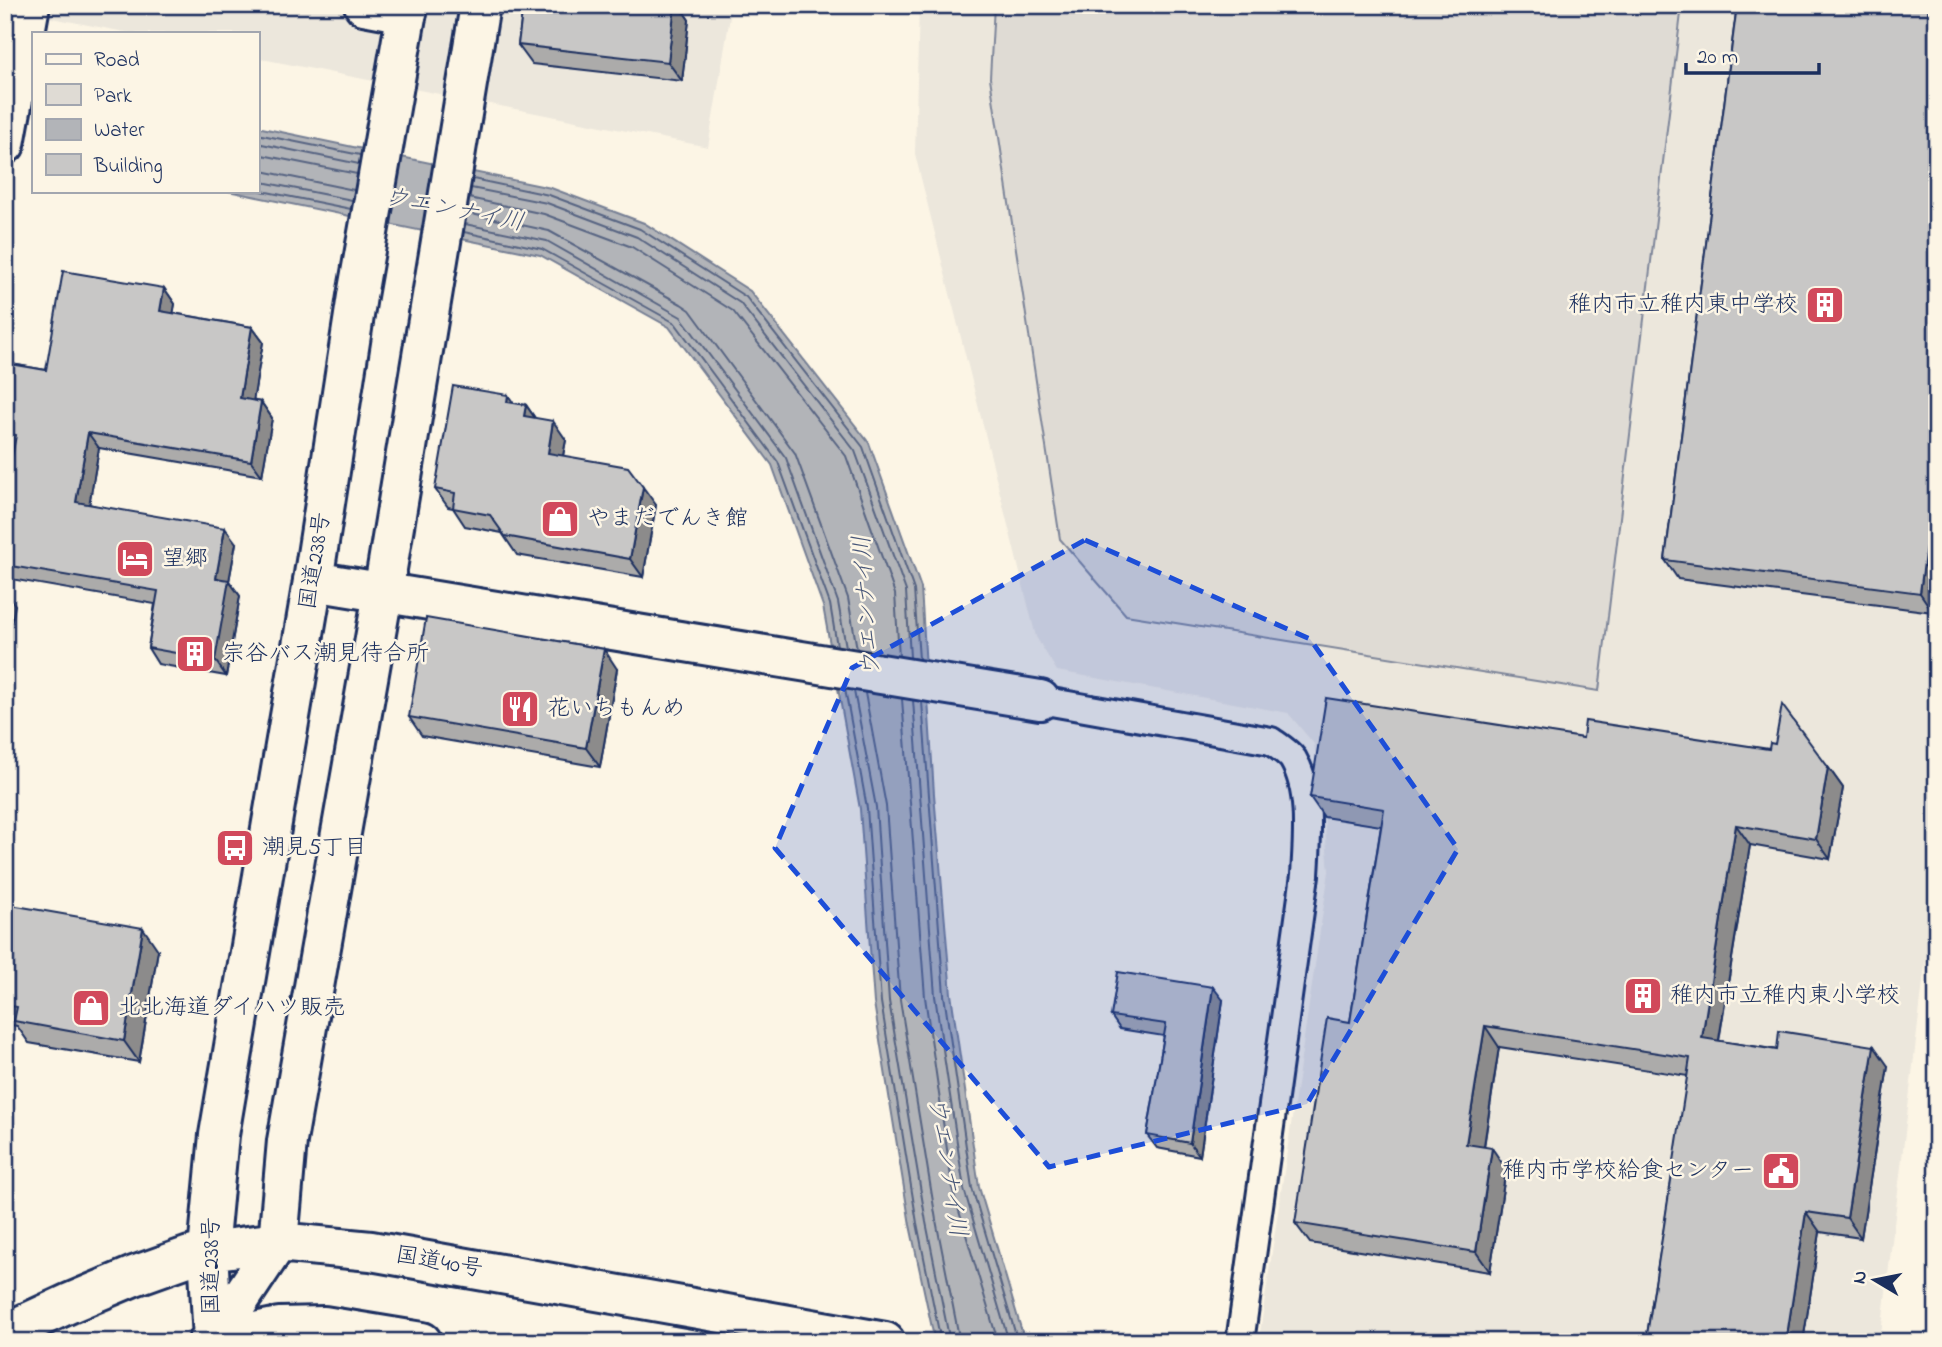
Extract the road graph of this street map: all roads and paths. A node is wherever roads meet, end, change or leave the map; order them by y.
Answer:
1 (30, 5) edge
2 (364, 5) edge
3 (480, 5) edge
4 (407, 9) edge
5 (5, 144) edge
6 (313, 581) junction
7 (383, 593) junction
8 (1040, 700) joint
9 (278, 1242) junction
10 (208, 1251) junction
11 (5, 1333) edge
12 (877, 1340) edge
13 (212, 1341) edge
14 (422, 1342) edge
15 (1240, 1342) edge

1 - 5 main road
2 - 4 main road
3 - 7 main road, 国道238号
4 - 6 main road, 国道238号
6 - 7 main road
6 - 10 main road, 国道238号
7 - 8 main road
7 - 9 main road, 国道238号
8 - 15 lane
9 - 10 main road, 国道40号
9 - 12 main road, 国道40号
9 - 13 main road, 国道238号
10 - 11 main road, 国道40号
10 - 13 main road, 国道238号
13 - 14 main road

